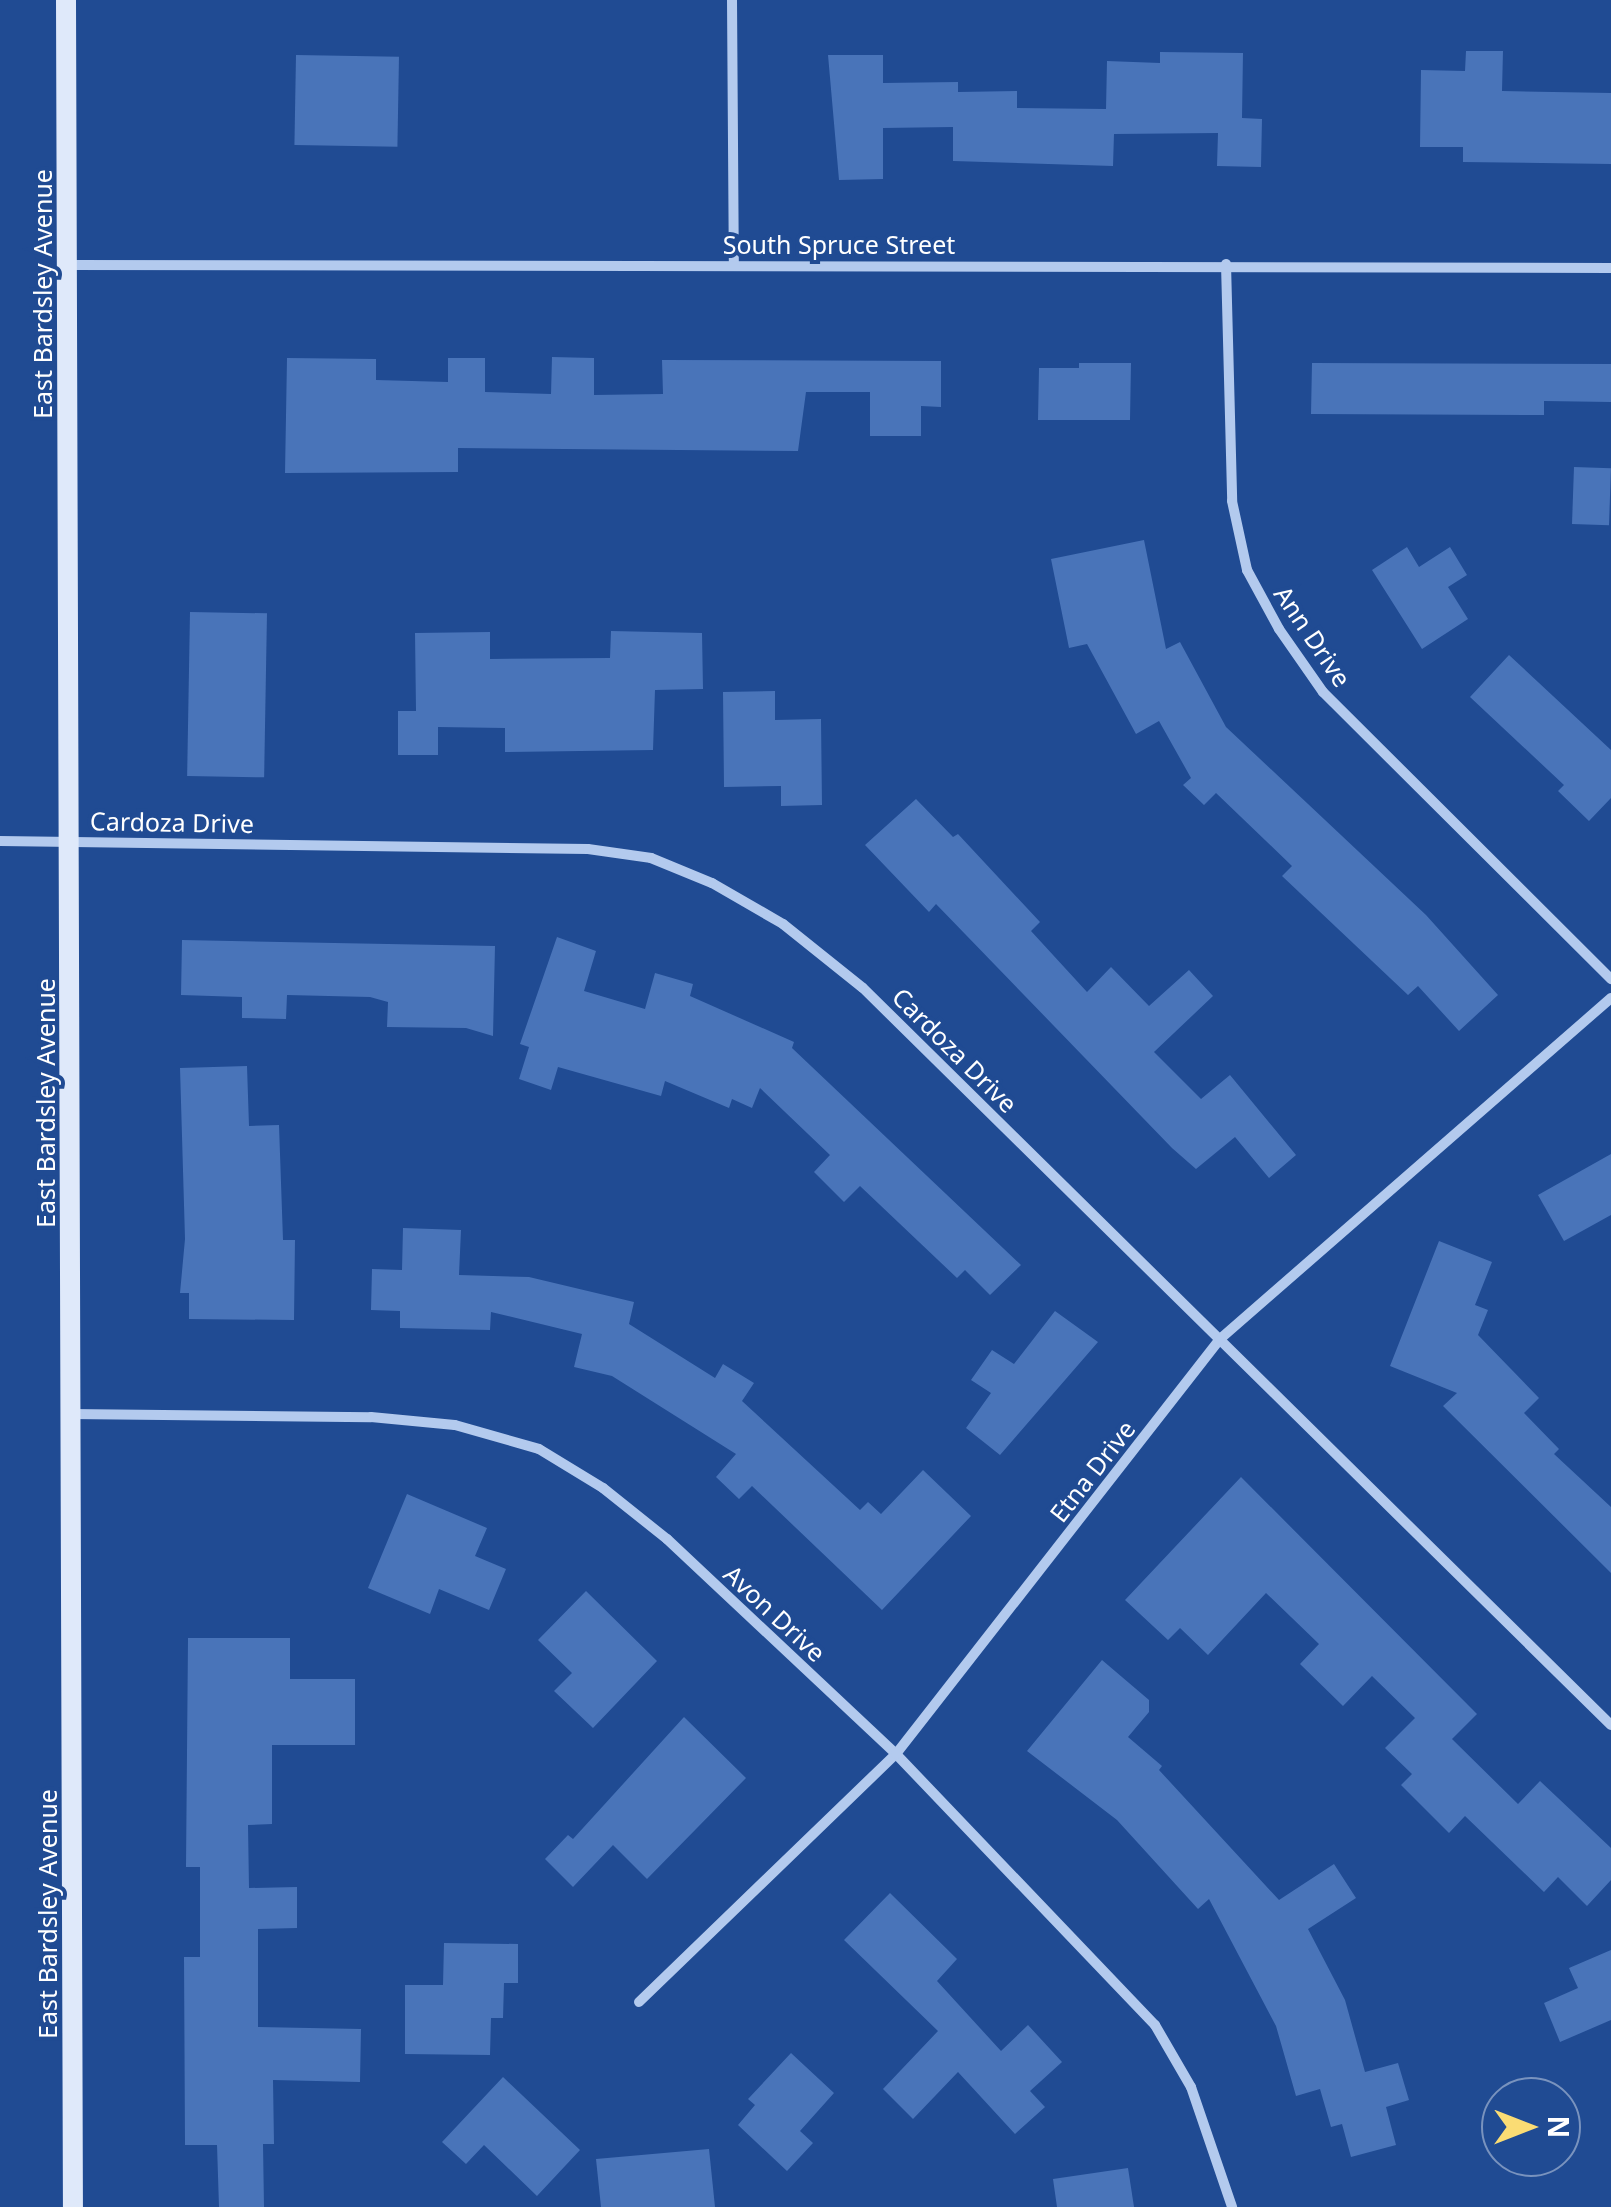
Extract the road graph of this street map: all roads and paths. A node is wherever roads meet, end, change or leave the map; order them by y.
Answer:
1 (66, 0) edge
2 (732, 0) edge
3 (734, 264) junction
4 (1226, 264) junction
5 (67, 265) junction
6 (1611, 268) edge
7 (0, 840) edge
8 (70, 841) junction
9 (1611, 979) edge
10 (1611, 998) edge
11 (1220, 1339) junction
12 (69, 1414) junction
13 (1611, 1724) edge
14 (896, 1754) junction
15 (638, 2002) dead end
16 (73, 2207) edge
17 (1232, 2207) edge

1 - 5 main road, East Bardsley Avenue
2 - 3 street
3 - 4 street, South Spruce Street
3 - 5 street, South Spruce Street
4 - 6 street, South Spruce Street
4 - 9 street, Ann Drive
5 - 8 main road, East Bardsley Avenue
7 - 8 street, Cardoza Drive
8 - 11 street, Cardoza Drive
8 - 12 main road, East Bardsley Avenue
10 - 11 street, Etna Drive
11 - 13 street, Cardoza Drive
11 - 14 street, Etna Drive
12 - 14 street, Avon Drive
12 - 16 main road, East Bardsley Avenue
14 - 15 street, Etna Drive
14 - 17 street, Avon Drive

